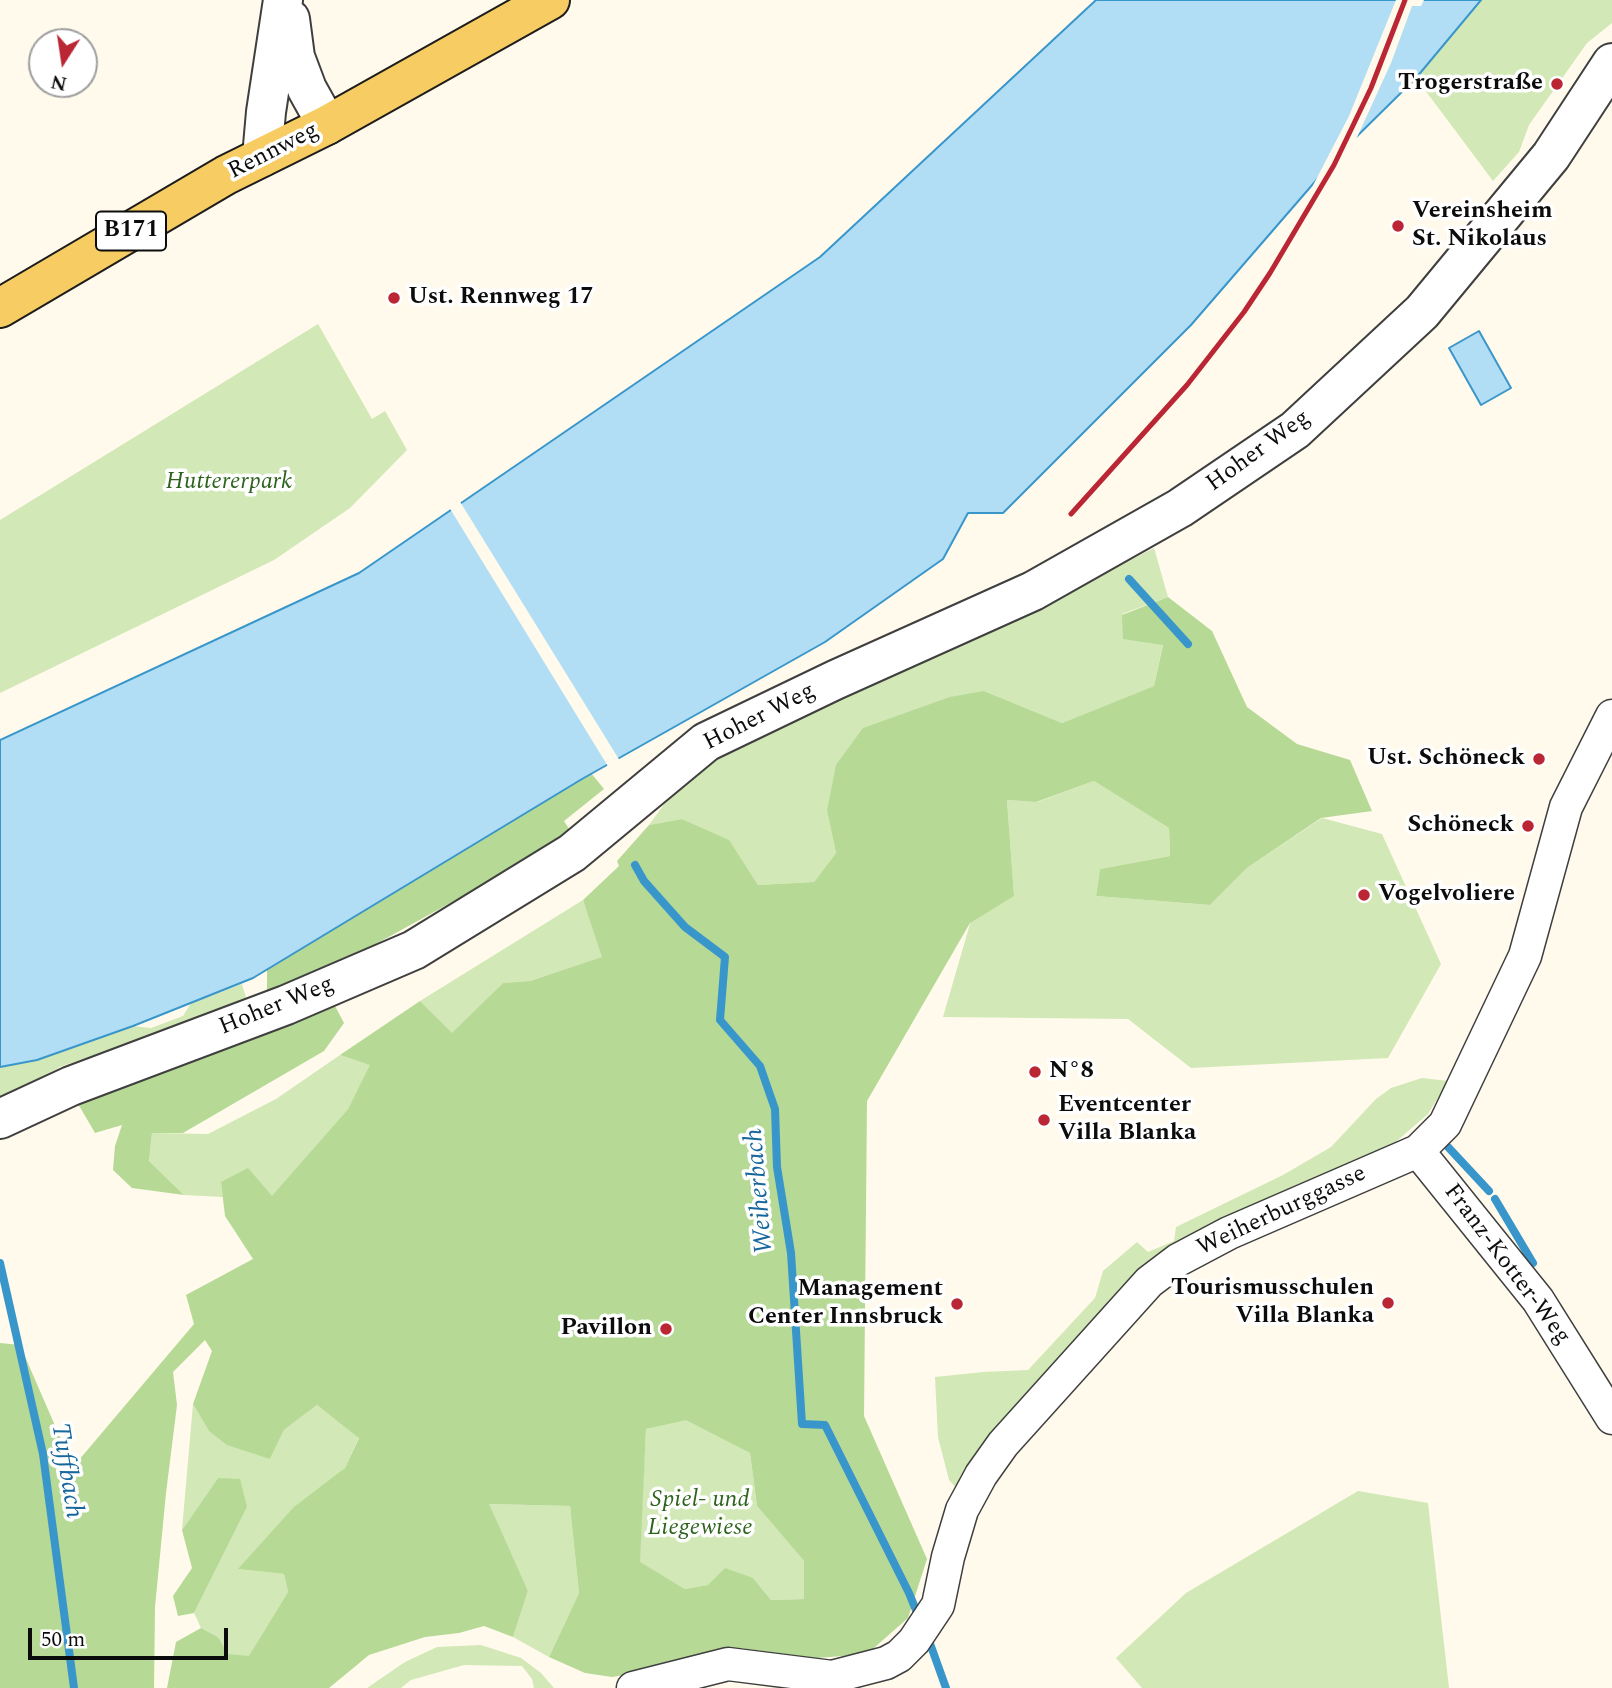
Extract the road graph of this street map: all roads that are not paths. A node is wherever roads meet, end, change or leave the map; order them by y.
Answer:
1 (285, 0) edge
2 (550, 0) edge
3 (1612, 63) edge
4 (327, 125) junction
5 (262, 157) junction
6 (0, 308) edge
7 (1612, 716) edge
8 (0, 1119) edge
9 (1418, 1151) junction
10 (1612, 1418) edge
11 (633, 1688) edge

1 - 4 street
1 - 5 street
2 - 4 main road, Rennweg / B171
3 - 8 street, Hoher Weg
4 - 5 main road, Rennweg / B171
5 - 6 main road, Rennweg / B171
7 - 9 street, Weiherburggasse
9 - 10 street, Franz-Kotter-Weg
9 - 11 street, Weiherburggasse

